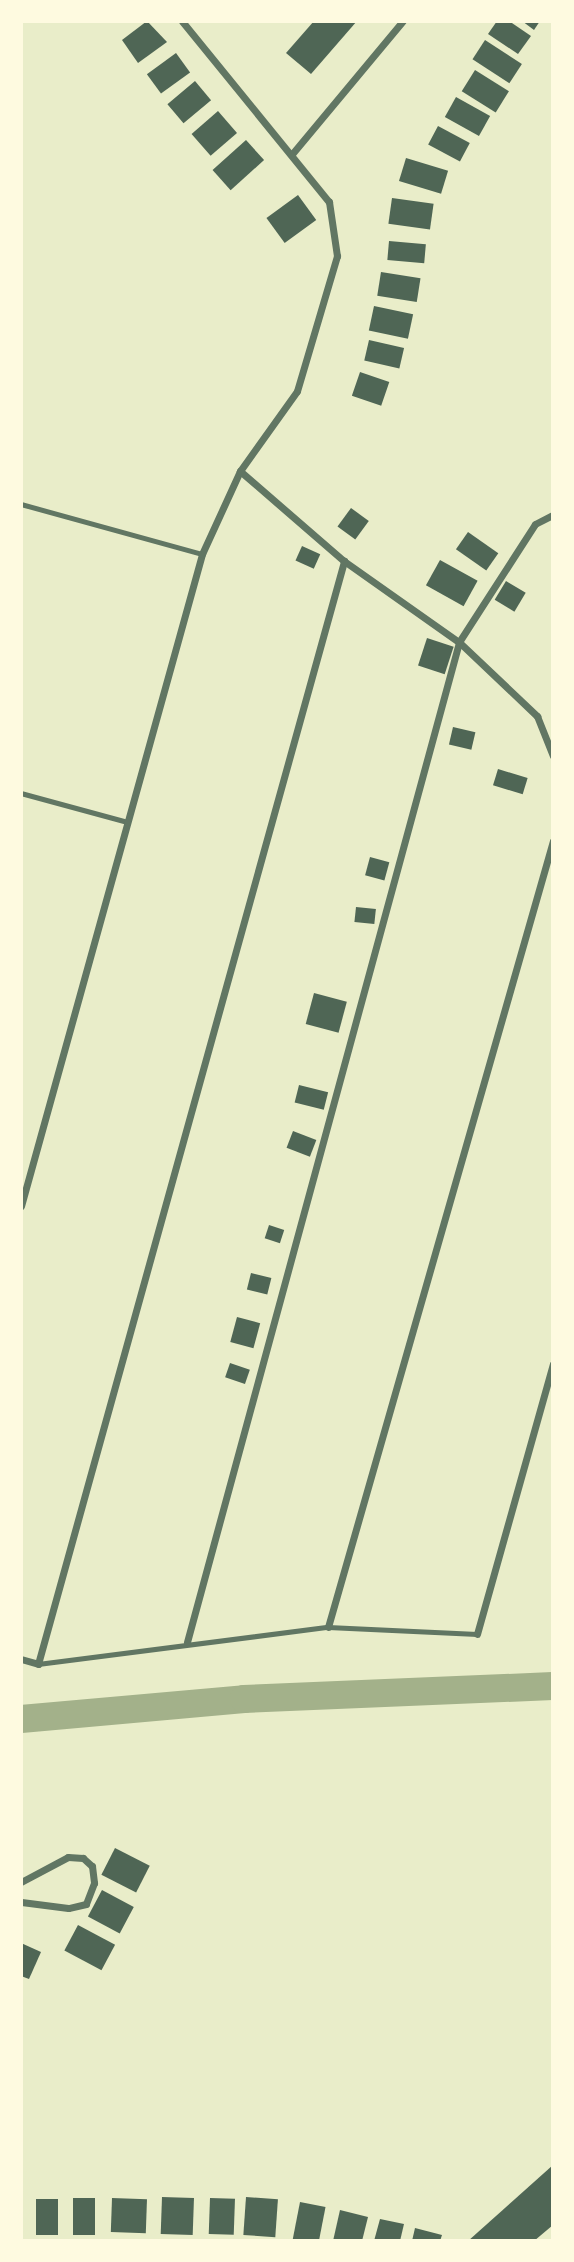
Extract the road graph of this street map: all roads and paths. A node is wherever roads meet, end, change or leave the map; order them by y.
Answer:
1 (181, 21) edge
2 (403, 21) edge
3 (292, 154) junction
4 (240, 471) junction
5 (21, 504) edge
6 (553, 515) edge
7 (202, 554) junction
8 (344, 561) junction
9 (459, 642) junction
10 (553, 756) edge
11 (21, 793) edge
12 (128, 822) junction
13 (553, 841) edge
14 (21, 1206) edge
15 (553, 1363) edge
16 (328, 1627) junction
17 (477, 1634) joint
18 (187, 1642) junction
19 (21, 1659) edge
20 (38, 1664) junction
21 (21, 1882) edge
22 (21, 1902) edge

1 - 3 street
2 - 3 street
3 - 4 street
4 - 7 street
4 - 8 street
5 - 7 lane
6 - 9 street
7 - 12 street
8 - 9 street
8 - 20 street
9 - 10 street
9 - 18 street
11 - 12 lane
12 - 14 street
13 - 16 street
15 - 17 street
16 - 17 lane
16 - 18 lane
18 - 20 lane
19 - 20 street
21 - 22 street

